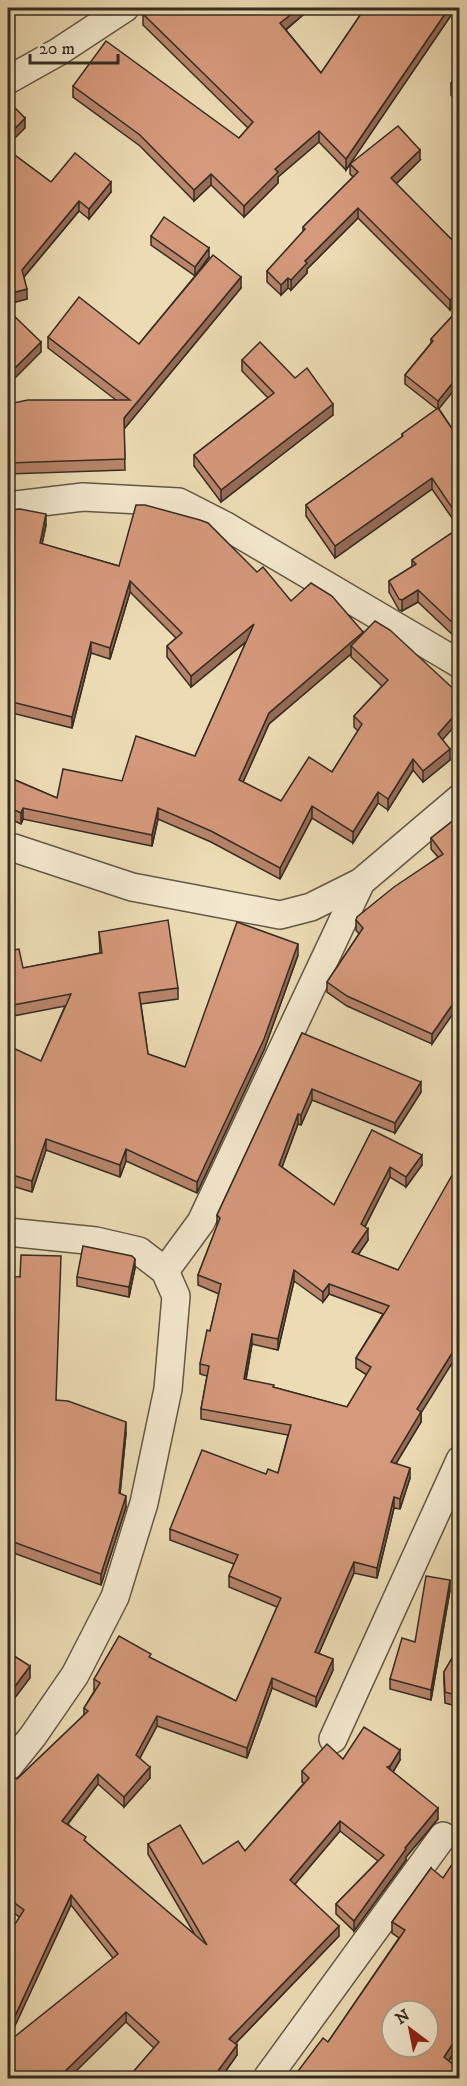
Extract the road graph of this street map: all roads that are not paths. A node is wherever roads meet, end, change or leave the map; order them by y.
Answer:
1 (125, 8) edge
2 (8, 80) edge
3 (8, 506) edge
4 (459, 664) edge
5 (459, 798) edge
6 (8, 848) edge
7 (362, 882) junction
8 (8, 1232) edge
9 (165, 1271) junction
10 (459, 1460) edge
11 (333, 1739) dead end
12 (8, 1767) edge
13 (443, 1836) dead end
14 (267, 2079) edge

1 - 2 street
3 - 4 street
5 - 7 street
6 - 7 street
7 - 9 street
8 - 9 street
9 - 12 street
10 - 11 street
13 - 14 street

